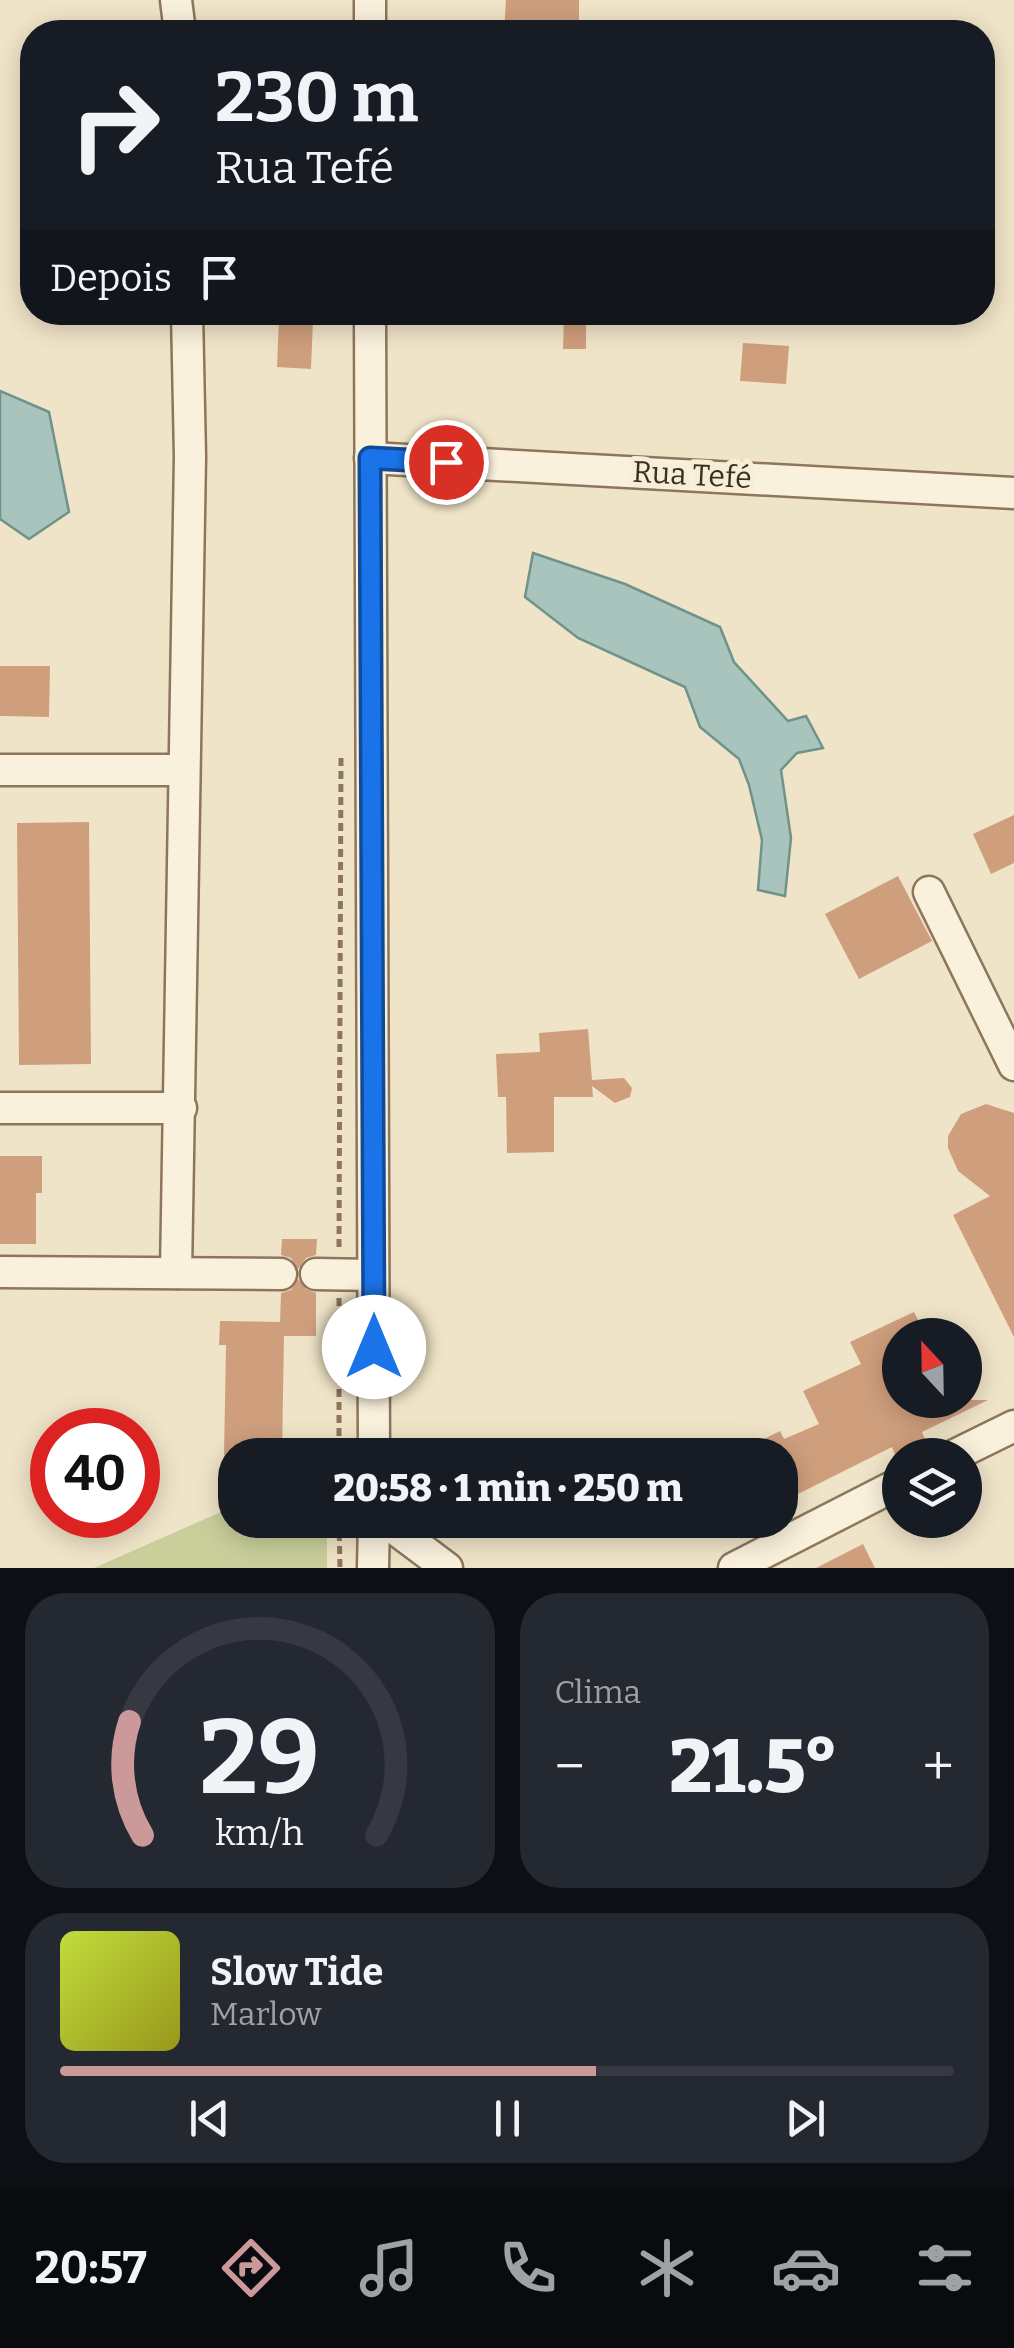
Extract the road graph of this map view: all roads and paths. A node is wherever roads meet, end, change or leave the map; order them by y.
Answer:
1 (187, 325) edge
2 (370, 325) edge
3 (370, 458) junction
4 (1014, 493) edge
5 (342, 746) dead end
6 (0, 770) edge
7 (183, 770) junction
8 (929, 892) dead end
9 (1014, 1065) edge
10 (0, 1108) edge
11 (181, 1108) junction
12 (0, 1272) edge
13 (176, 1273) junction
14 (281, 1274) dead end
15 (328, 1274) junction
16 (373, 1275) junction
17 (1014, 1426) edge
18 (338, 1438) edge
19 (374, 1438) edge
20 (982, 1442) edge
21 (882, 1491) edge
22 (340, 1538) edge
23 (374, 1538) edge
24 (407, 1538) edge
25 (340, 1568) edge
26 (373, 1568) edge
27 (448, 1568) edge
28 (734, 1568) edge

1 - 7 street
2 - 3 street
3 - 4 street, Rua Tefé
3 - 16 street
5 - 15 path
6 - 7 street
7 - 11 street
8 - 9 street
10 - 11 street
11 - 13 street
12 - 13 street
13 - 14 street
15 - 16 street
15 - 18 path
16 - 19 street
17 - 20 street
21 - 28 street
22 - 25 path
23 - 26 street
24 - 27 street

